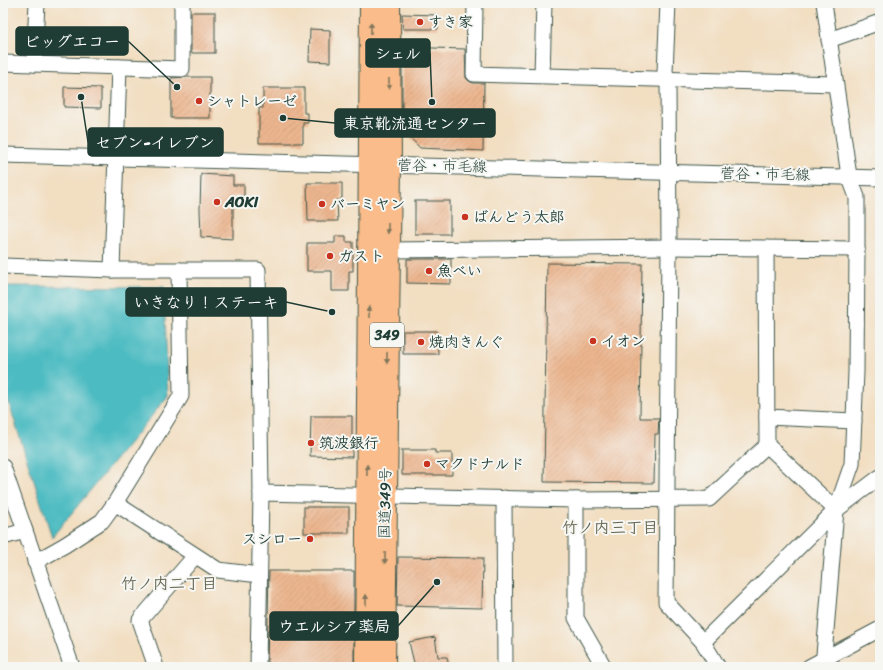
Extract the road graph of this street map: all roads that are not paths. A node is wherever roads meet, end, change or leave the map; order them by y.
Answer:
1 (37, 3) edge
2 (182, 3) edge
3 (371, 3) edge
4 (389, 3) edge
5 (475, 3) edge
6 (544, 3) edge
7 (668, 3) edge
8 (824, 3) edge
9 (880, 22) edge
10 (829, 40) junction
11 (3, 63) edge
12 (34, 64) junction
13 (119, 67) junction
14 (542, 75) junction
15 (668, 80) junction
16 (835, 84) junction
17 (3, 155) edge
18 (115, 159) junction
19 (380, 164) junction
20 (669, 172) junction
21 (849, 176) junction
22 (880, 178) edge
23 (669, 247) junction
24 (766, 248) junction
25 (857, 249) junction
26 (388, 250) junction
27 (3, 266) edge
28 (112, 270) junction
29 (179, 270) junction
30 (767, 417) junction
31 (854, 421) junction
32 (767, 445) junction
33 (3, 467) edge
34 (880, 477) edge
35 (261, 493) junction
36 (376, 496) junction
37 (504, 498) junction
38 (576, 500) junction
39 (667, 500) junction
40 (115, 503) junction
41 (836, 510) junction
42 (25, 531) junction
43 (3, 538) edge
44 (195, 556) junction
45 (35, 562) junction
46 (259, 575) junction
47 (880, 629) edge
48 (703, 642) junction
49 (823, 663) edge
50 (72, 667) edge
51 (156, 667) edge
52 (258, 667) edge
53 (366, 667) edge
54 (384, 667) edge
55 (505, 667) edge
56 (604, 667) edge
57 (718, 667) edge
58 (809, 667) edge

1 - 12 street
2 - 13 street
19 -> 3 highway, 国道349号 / 349
4 -> 19 highway, 国道349号 / 349
5 - 14 street
6 - 14 street
7 - 15 street
8 - 10 street
9 - 10 street
10 - 16 street
11 - 12 street
12 - 13 street
13 - 18 street
14 - 15 street
15 - 16 street
15 - 20 street
16 - 21 street
17 - 18 street, 菅谷・市毛線
18 - 19 street, 菅谷・市毛線
18 - 28 street
19 - 20 street, 菅谷・市毛線
19 -> 26 highway, 国道349号 / 349
36 -> 19 highway, 国道349号 / 349
20 - 21 street, 菅谷・市毛線
20 - 23 street
21 - 22 street, 菅谷・市毛線
21 - 25 street
23 - 24 street
23 - 26 street
23 - 39 street
24 - 25 street
24 - 30 street
25 - 31 street
26 -> 36 highway, 国道349号 / 349
27 - 28 street
28 - 29 street
29 - 35 street
29 - 40 street
30 - 31 street
30 - 32 street
31 - 41 street
32 - 39 street
32 - 41 street
33 - 42 street
34 - 41 street
35 - 36 street
35 - 46 street
36 - 37 street
53 -> 36 highway, 国道349号 / 349
36 -> 54 highway, 国道349号 / 349
37 - 38 street
37 - 55 street
38 - 39 street
38 - 56 street
39 - 48 street
40 - 44 street
40 - 45 street
41 - 48 street
41 - 49 street
42 - 43 street
42 - 45 street
44 - 46 street
44 - 51 street
45 - 50 street
46 - 52 street
47 - 49 street
48 - 57 street
49 - 58 street

